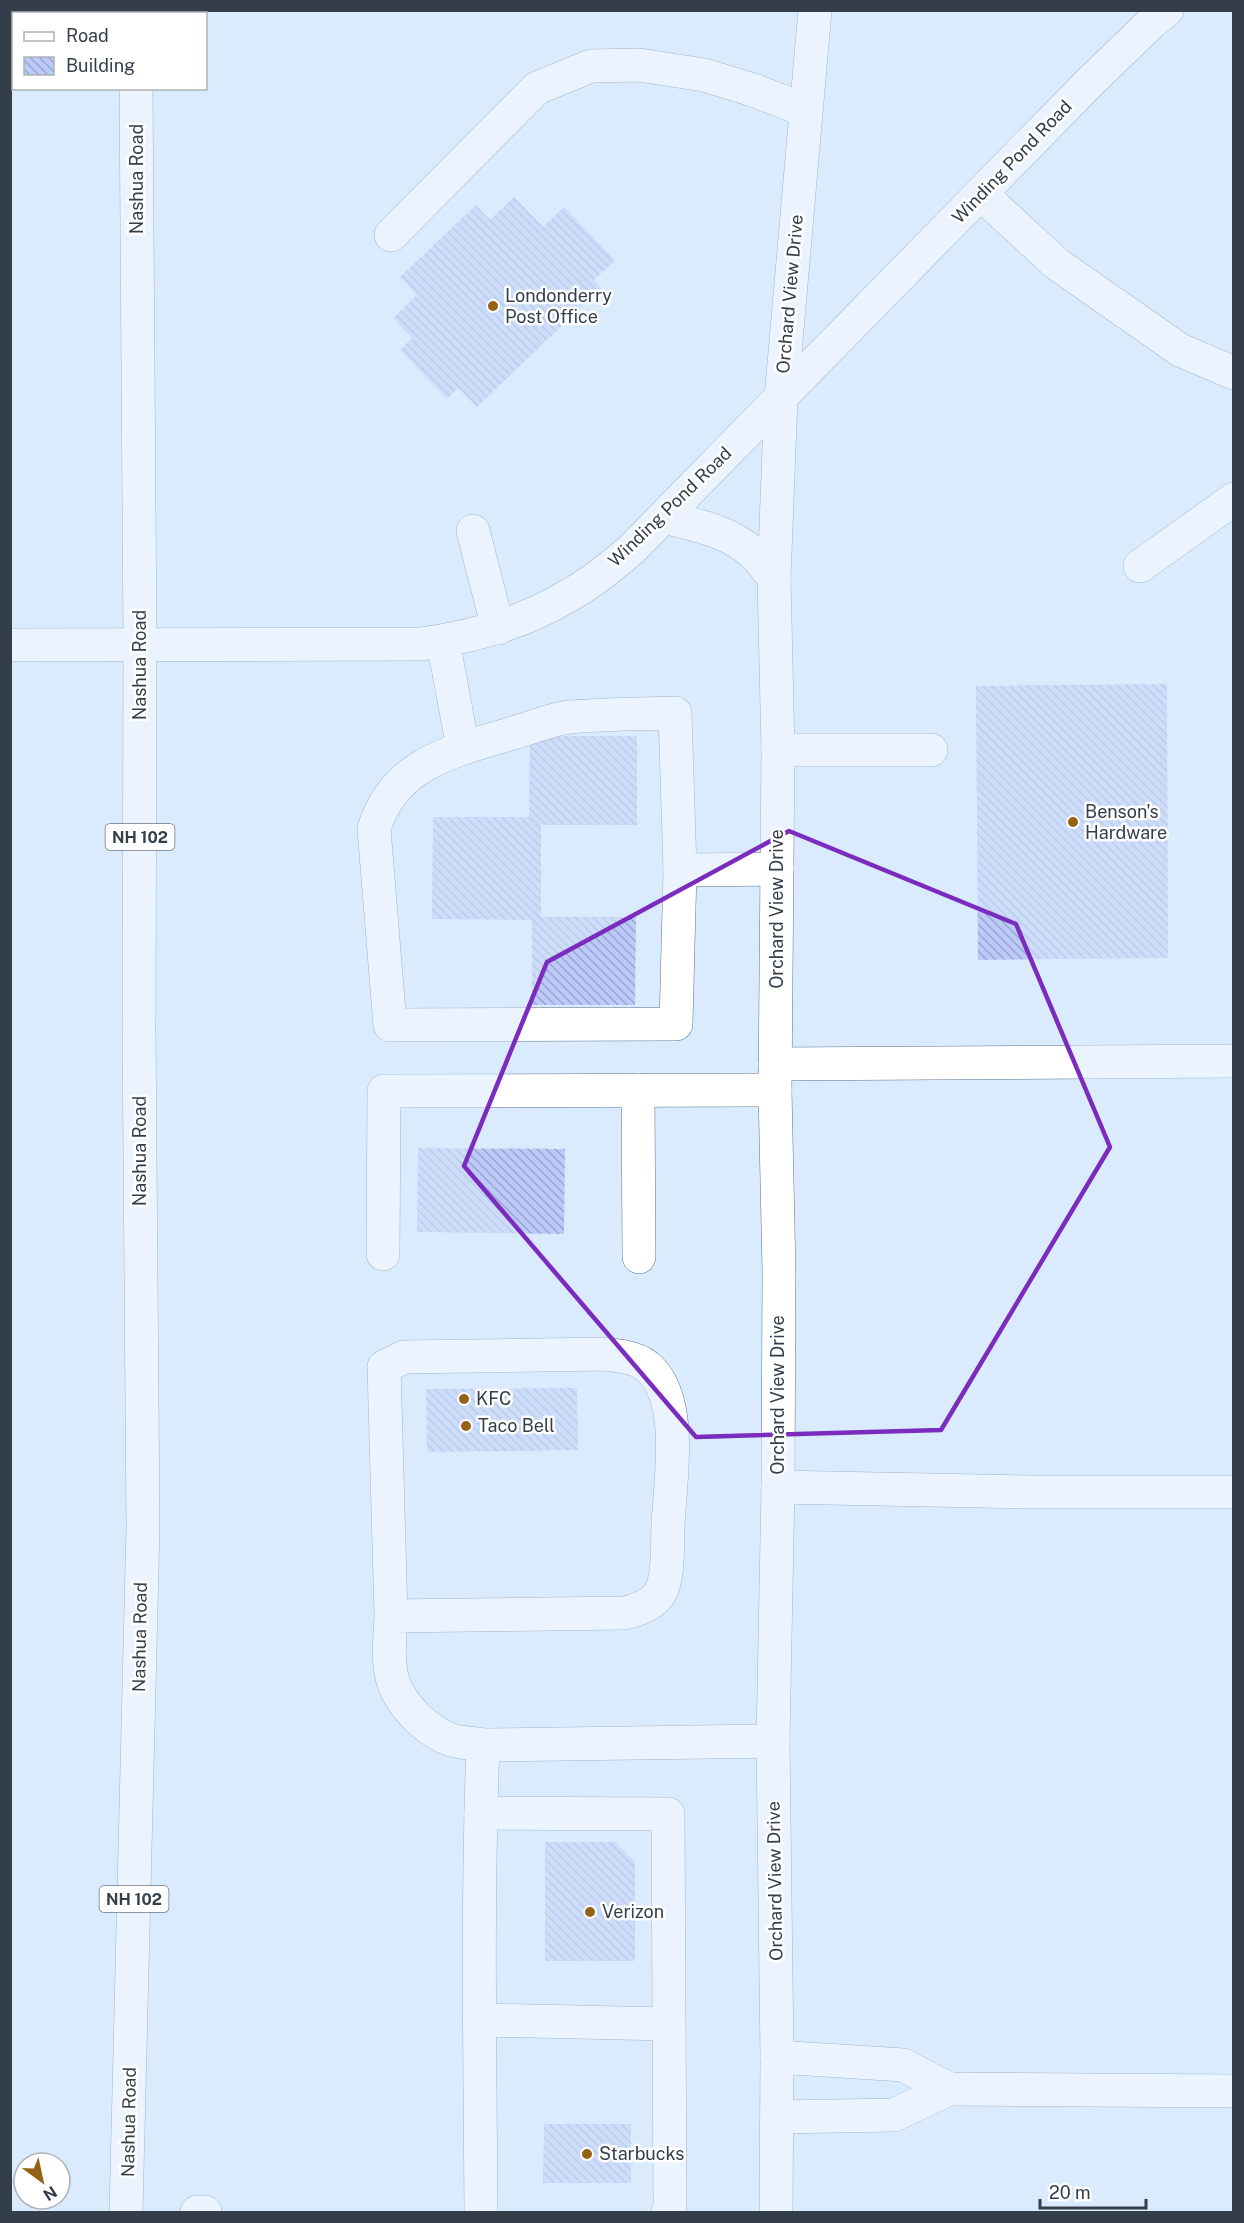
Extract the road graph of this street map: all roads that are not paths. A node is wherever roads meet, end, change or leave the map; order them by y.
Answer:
1 (815, 10) edge
2 (1167, 10) edge
3 (136, 90) edge
4 (805, 110) junction
5 (981, 194) junction
6 (392, 235) dead end
7 (1233, 373) edge
8 (780, 398) junction
9 (1233, 499) edge
10 (664, 517) junction
11 (473, 531) dead end
12 (1140, 566) dead end
13 (774, 578) junction
14 (498, 628) junction
15 (443, 641) junction
16 (10, 645) edge
17 (140, 645) junction
18 (463, 748) junction
19 (778, 750) junction
20 (931, 750) dead end
21 (777, 869) junction
22 (680, 870) junction
23 (1233, 1061) edge
24 (775, 1077) junction
25 (638, 1090) junction
26 (382, 1254) dead end
27 (639, 1257) dead end
28 (778, 1487) junction
29 (1233, 1492) edge
30 (391, 1616) junction
31 (773, 1741) junction
32 (483, 1745) junction
33 (481, 1813) junction
34 (479, 2020) junction
35 (668, 2024) junction
36 (777, 2057) junction
37 (949, 2089) junction
38 (1233, 2091) edge
39 (777, 2117) junction
40 (126, 2212) edge
41 (197, 2212) edge
42 (205, 2212) edge
43 (481, 2212) edge
44 (668, 2212) edge
45 (776, 2212) edge

1 - 4 street, Orchard View Drive
2 - 5 street, Winding Pond Road
3 - 17 street, Nashua Road / NH 102
4 - 6 street
4 - 8 street, Orchard View Drive
5 - 7 street
5 - 8 street, Winding Pond Road
8 - 10 street, Winding Pond Road
8 - 13 street, Orchard View Drive
9 - 12 street
10 - 13 street
10 - 14 street, Winding Pond Road
11 - 14 street
13 - 19 street, Orchard View Drive
14 - 15 street, Winding Pond Road
15 - 17 street, Winding Pond Road
15 - 18 street
16 - 17 street, Winding Pond Road
17 - 40 street, Nashua Road / NH 102
18 - 22 street
18 - 22 street
19 - 20 street
19 - 21 street, Orchard View Drive
21 - 22 street
21 - 24 street, Orchard View Drive
23 - 24 street
24 - 25 street
24 - 28 street, Orchard View Drive
25 - 26 street
25 - 27 street
28 - 29 street
28 - 31 street, Orchard View Drive
30 - 30 street
30 - 32 street
31 - 32 street
31 - 36 street, Orchard View Drive
32 - 33 street
33 - 34 street
33 - 35 street
34 - 35 street
34 - 43 street
35 - 44 street
36 - 37 street
36 - 39 street, Orchard View Drive
37 - 38 street
37 - 39 street
39 - 45 street, Orchard View Drive
41 - 42 street

